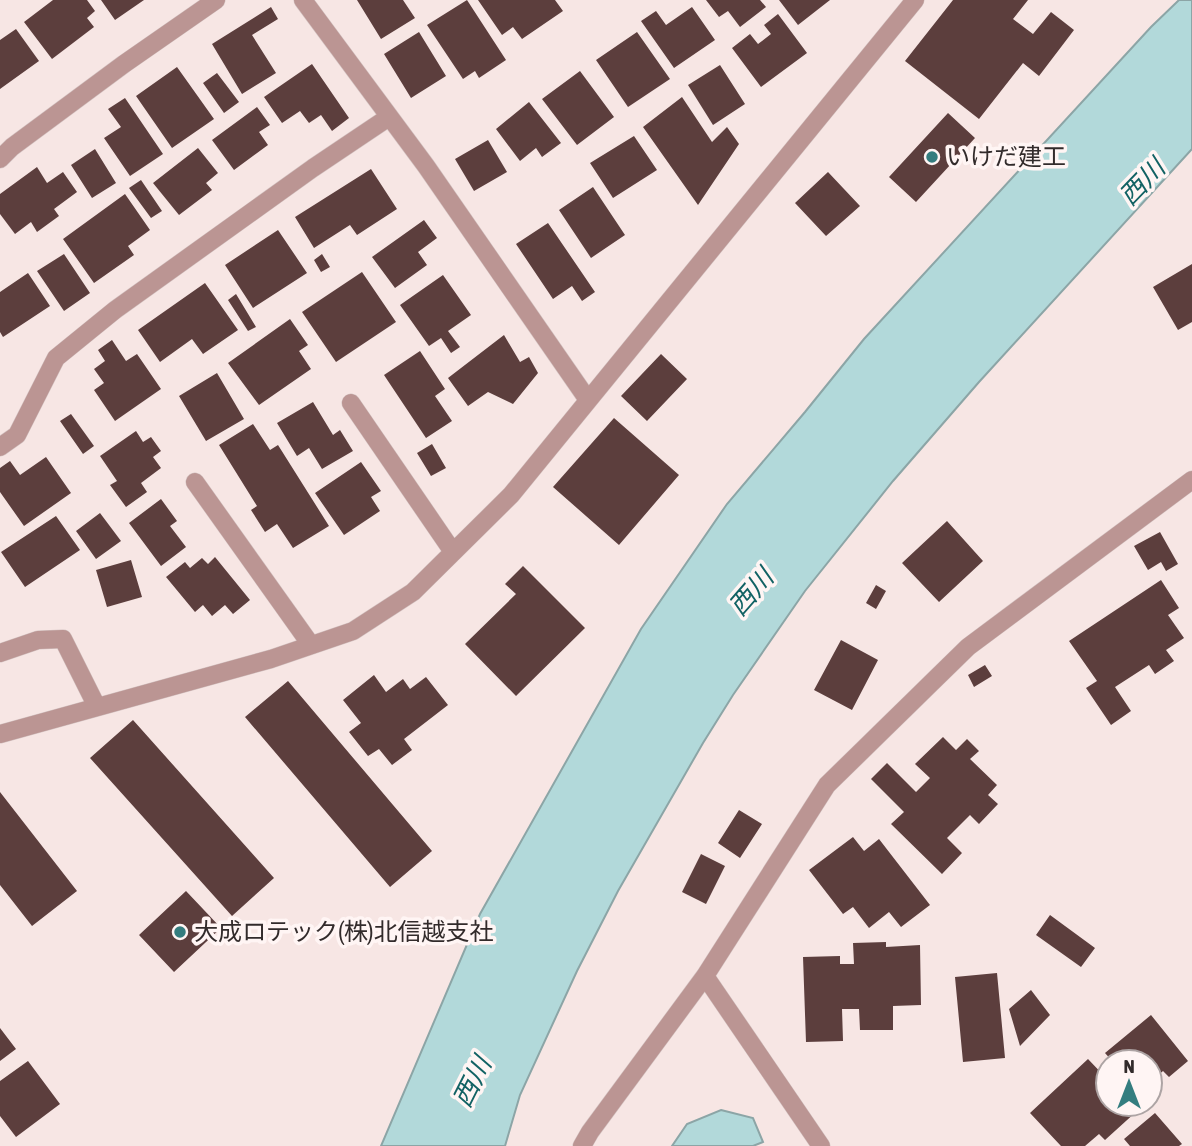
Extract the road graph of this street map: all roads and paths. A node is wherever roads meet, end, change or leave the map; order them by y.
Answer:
1 (216, 0) edge
2 (303, 0) edge
3 (915, 0) edge
4 (389, 117) junction
5 (0, 159) edge
6 (588, 400) junction
7 (351, 403) dead end
8 (0, 447) edge
9 (1192, 480) edge
10 (195, 482) dead end
11 (453, 552) junction
12 (311, 645) junction
13 (0, 653) edge
14 (97, 707) junction
15 (0, 734) edge
16 (705, 976) junction
17 (582, 1146) edge
18 (821, 1146) edge

1 - 5 street
2 - 4 street
3 - 6 street
4 - 6 street
4 - 8 street
6 - 11 street
7 - 11 street
9 - 16 street
10 - 12 street
11 - 12 street
12 - 14 street
13 - 14 street
14 - 15 street
16 - 17 street
16 - 18 street

